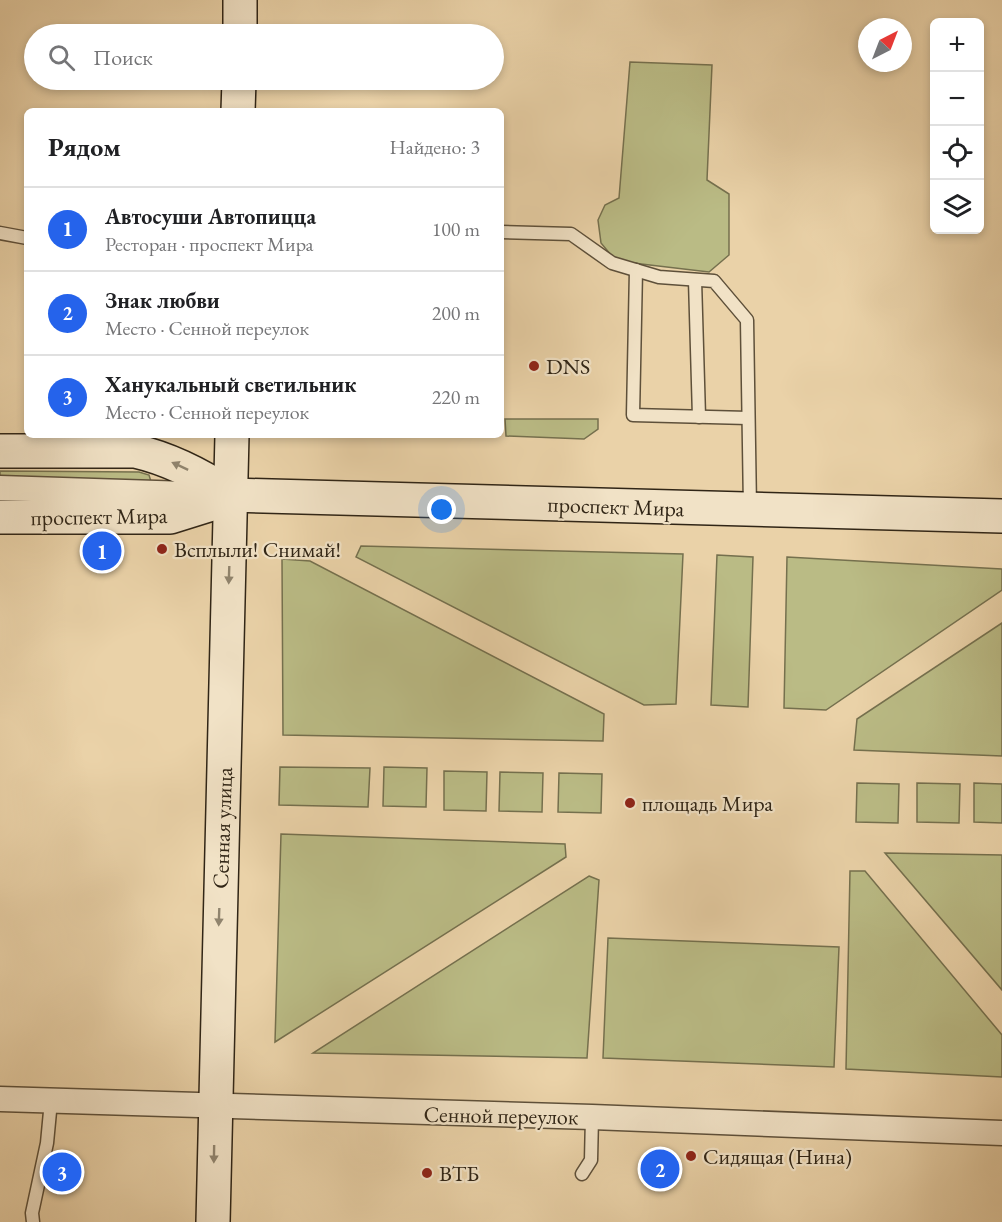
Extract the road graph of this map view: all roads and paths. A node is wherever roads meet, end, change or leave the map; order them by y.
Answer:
1 (240, 0) edge
2 (240, 24) edge
3 (239, 90) edge
4 (238, 108) edge
5 (504, 232) edge
6 (0, 233) edge
7 (24, 237) edge
8 (636, 270) junction
9 (694, 280) junction
10 (699, 417) junction
11 (748, 418) junction
12 (232, 438) edge
13 (0, 451) edge
14 (0, 488) edge
15 (231, 495) junction
16 (750, 509) junction
17 (1002, 516) edge
18 (0, 517) edge
19 (0, 1100) edge
20 (51, 1101) junction
21 (214, 1107) junction
22 (592, 1117) junction
23 (1002, 1133) edge
24 (591, 1160) junction
25 (582, 1174) dead end
26 (597, 1174) dead end
27 (33, 1222) edge
28 (213, 1222) edge

1 - 2 main road
3 - 4 main road
5 - 8 lane
6 - 7 lane
8 - 9 lane
8 - 10 lane
9 - 10 lane
9 - 11 lane
10 - 11 lane
11 - 16 lane
12 - 15 main road, Сенная улица
15 -> 13 main road
14 - 15 street
15 - 16 main road, проспект Мира
15 - 18 main road, проспект Мира
15 -> 21 main road, Сенная улица
16 - 17 main road, проспект Мира
19 - 20 street, Сенной переулок
20 - 21 street, Сенной переулок
20 - 27 lane
21 - 22 street, Сенной переулок
21 -> 28 main road, Сенная улица
22 - 23 street, Сенной переулок
22 - 24 lane
24 - 25 lane
24 - 26 lane

